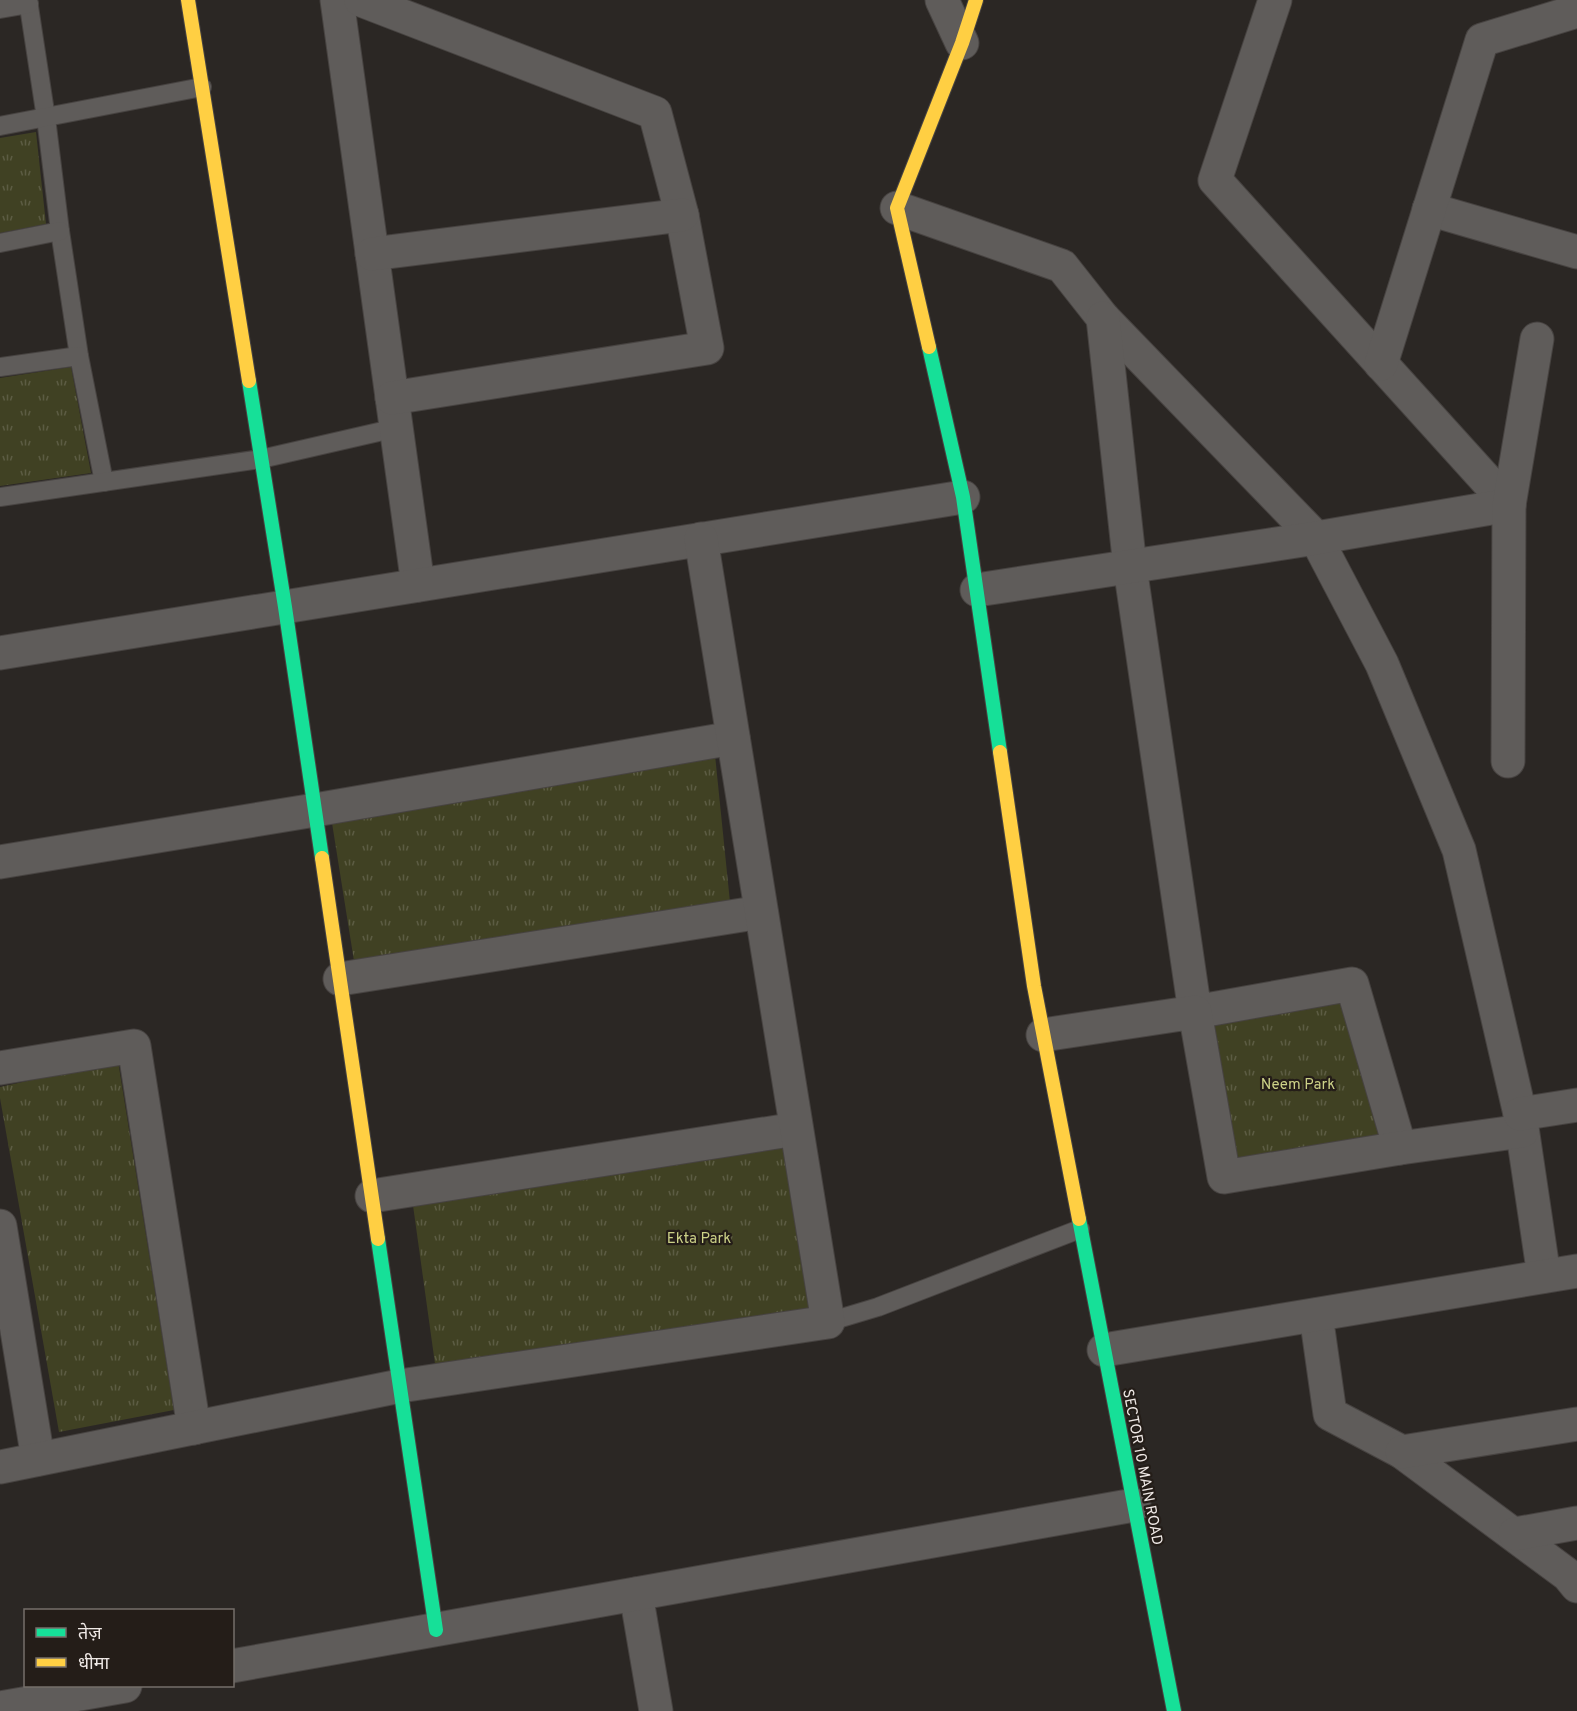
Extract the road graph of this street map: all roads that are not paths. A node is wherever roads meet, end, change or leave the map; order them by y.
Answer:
1 (188, 0) edge
2 (337, 0) edge
3 (361, 0) edge
4 (942, 0) edge
5 (976, 0) edge
6 (1275, 0) edge
7 (28, 2) edge
8 (0, 9) edge
9 (1577, 11) edge
10 (962, 43) junction
11 (202, 87) junction
12 (46, 118) junction
13 (0, 126) edge
14 (897, 208) junction
15 (1429, 209) junction
16 (682, 215) junction
17 (60, 231) junction
18 (0, 243) edge
19 (1577, 252) edge
20 (372, 254) junction
21 (1103, 318) junction
22 (1537, 339) dead end
23 (79, 356) junction
24 (1381, 364) junction
25 (0, 367) edge
26 (394, 413) junction
27 (261, 459) junction
28 (104, 482) junction
29 (0, 497) edge
30 (963, 497) junction
31 (1509, 505) junction
32 (1316, 538) junction
33 (701, 539) junction
34 (1130, 567) junction
35 (418, 585) junction
36 (977, 590) junction
37 (285, 607) junction
38 (0, 652) edge
39 (733, 738) junction
40 (1508, 761) dead end
41 (315, 810) junction
42 (0, 862) edge
43 (761, 912) junction
44 (340, 979) junction
45 (1195, 1012) junction
46 (1043, 1035) junction
47 (0, 1068) edge
48 (1577, 1105) edge
49 (1521, 1123) junction
50 (796, 1129) junction
51 (1401, 1148) junction
52 (372, 1196) junction
53 (0, 1226) edge
54 (1080, 1229) junction
55 (1577, 1271) edge
56 (1544, 1276) junction
57 (1316, 1315) junction
58 (828, 1322) junction
59 (1104, 1350) junction
60 (400, 1386) junction
61 (1577, 1425) edge
62 (194, 1428) junction
63 (1402, 1452) junction
64 (38, 1459) junction
65 (0, 1467) edge
66 (1134, 1505) junction
67 (1577, 1523) edge
68 (1515, 1534) junction
69 (1577, 1586) edge
70 (636, 1594) junction
71 (436, 1630) junction
72 (234, 1666) edge
73 (123, 1687) edge
74 (86, 1702) edge
75 (0, 1708) edge
76 (656, 1711) edge
77 (1174, 1711) edge

1 - 11 street
2 - 20 street
3 - 16 street
4 - 10 street
5 - 10 street
6 - 24 street
7 - 8 lane
7 - 12 lane
9 - 15 street
10 - 14 street
11 - 12 lane
11 - 27 street
12 - 13 lane
12 - 17 lane
14 - 21 street
14 - 30 street, SECTOR 10 MAIN ROAD
15 - 19 street
15 - 24 street
16 - 20 street
16 - 26 street
17 - 18 lane
17 - 23 lane
20 - 26 street
21 - 32 street
21 - 34 street
22 - 31 street
23 - 25 lane
23 - 28 lane
24 - 31 street
26 - 27 lane
26 - 35 street
27 - 28 lane
27 - 37 street
28 - 29 lane
30 - 33 street
30 - 36 street, SECTOR 10 MAIN ROAD
31 - 32 street
31 - 40 street
32 - 34 street
32 - 49 street
33 - 35 street
33 - 39 street
34 - 36 street
34 - 45 street
35 - 37 street
36 - 46 street, SECTOR 10 MAIN ROAD
37 - 38 street
37 - 41 street
39 - 41 street
39 - 43 street
41 - 42 street
41 - 44 street
43 - 44 street
43 - 50 street
44 - 52 street
45 - 46 street
45 - 51 street
45 - 51 street
46 - 54 street, SECTOR 10 MAIN ROAD
47 - 62 street
48 - 49 street
49 - 51 street
49 - 56 street
50 - 52 street
50 - 58 street
52 - 60 street
53 - 64 street
54 - 58 lane
54 - 59 street, SECTOR 10 MAIN ROAD
55 - 56 street
56 - 57 street
57 - 59 street
57 - 63 street
58 - 60 street
59 - 66 street, SECTOR 10 MAIN ROAD
60 - 62 street
60 - 71 street
61 - 63 street
62 - 64 street
63 - 68 street
64 - 65 street
66 - 70 street
66 - 77 street, SECTOR 10 MAIN ROAD
67 - 68 street
68 - 69 street
70 - 71 street
70 - 76 street
71 - 72 street
73 - 74 street
74 - 75 street

